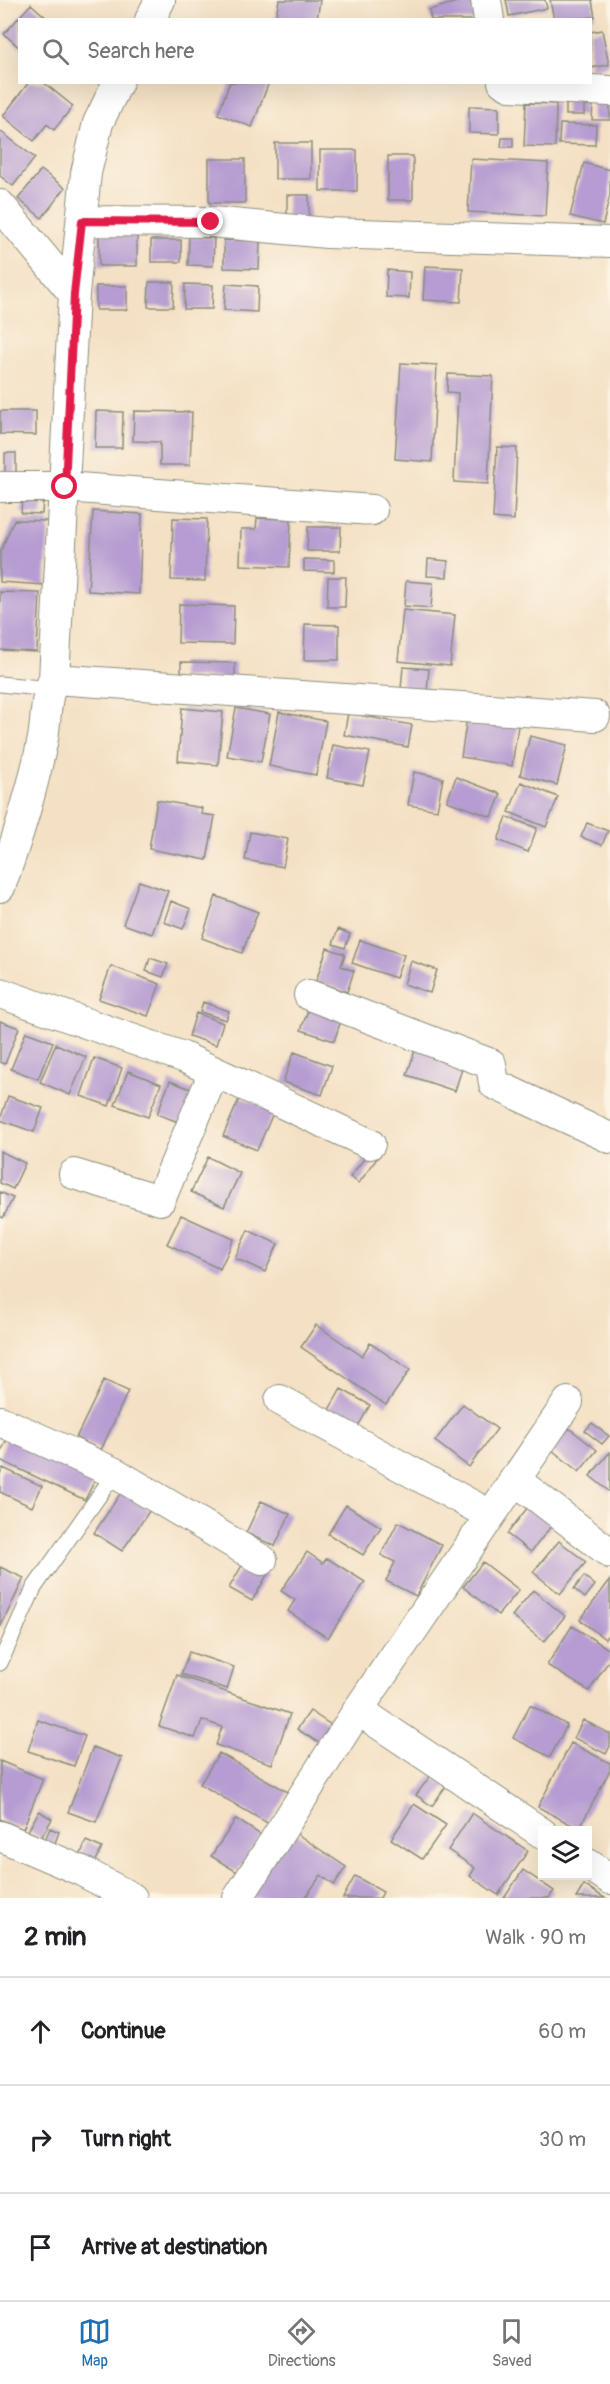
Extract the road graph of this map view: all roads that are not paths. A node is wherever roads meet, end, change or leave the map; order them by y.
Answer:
1 (486, 0) edge
2 (489, 18) edge
3 (117, 84) edge
4 (506, 84) edge
5 (610, 91) edge
6 (0, 205) edge
7 (82, 221) junction
8 (610, 242) edge
9 (74, 294) junction
10 (0, 487) edge
11 (65, 487) junction
12 (372, 510) dead end
13 (0, 684) edge
14 (52, 684) junction
15 (595, 716) dead end
16 (0, 887) edge
17 (0, 993) edge
18 (309, 995) dead end
19 (214, 1072) junction
20 (610, 1138) edge
21 (370, 1144) dead end
22 (74, 1174) dead end
23 (280, 1400) dead end
24 (568, 1402) dead end
25 (0, 1421) edge
26 (115, 1473) junction
27 (514, 1479) junction
28 (489, 1515) junction
29 (610, 1553) edge
30 (262, 1560) dead end
31 (0, 1663) edge
32 (358, 1710) junction
33 (538, 1830) edge
34 (0, 1836) edge
35 (592, 1867) edge
36 (610, 1879) edge
37 (132, 1898) edge
38 (238, 1898) edge

1 - 2 street
3 - 7 street
4 - 5 street
6 - 9 street
7 - 8 street
7 - 9 street
9 - 11 street
10 - 11 street
11 - 12 street
11 - 14 street
13 - 14 lane
14 - 15 street
14 - 16 street
17 - 19 street
18 - 20 street
19 - 21 street
19 - 22 street
23 - 28 street
24 - 27 street
25 - 26 street
26 - 30 street
26 - 31 lane
27 - 28 street
27 - 29 street
28 - 32 street
32 - 33 street
32 - 38 street
34 - 37 street
35 - 36 street

